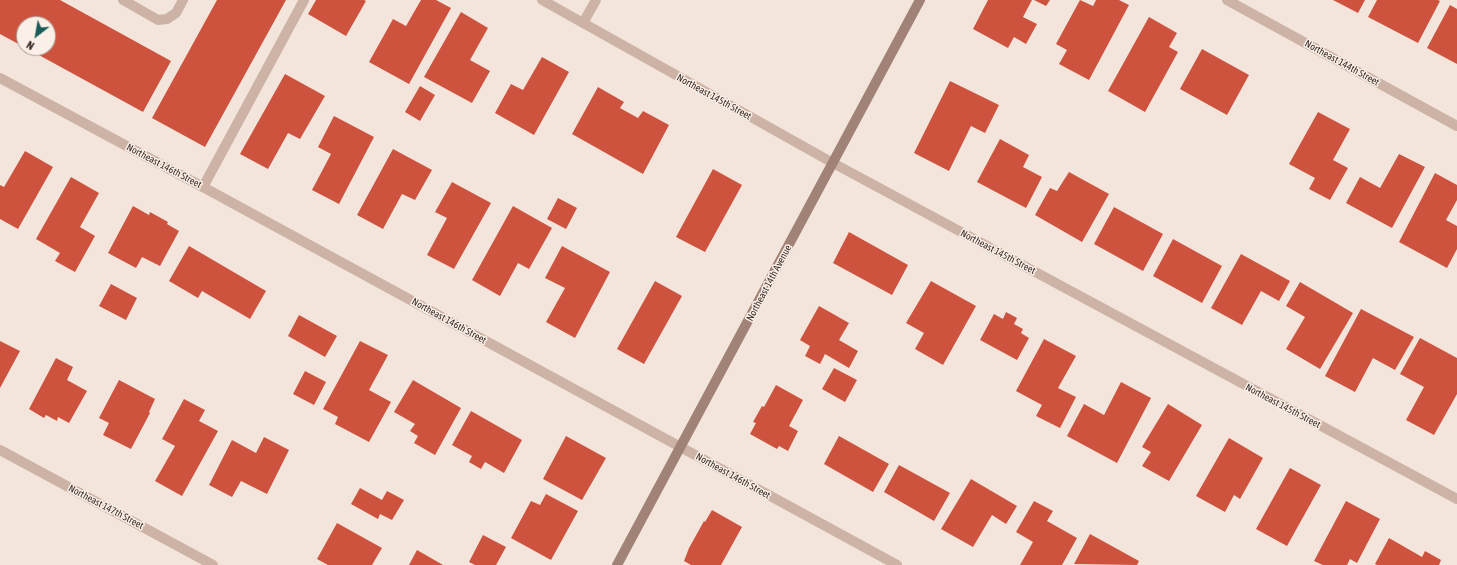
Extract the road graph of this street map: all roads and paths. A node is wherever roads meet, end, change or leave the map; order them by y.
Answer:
1 (123, 0) edge
2 (183, 0) edge
3 (304, 0) edge
4 (542, 0) edge
5 (596, 0) edge
6 (920, 0) edge
7 (1227, 0) edge
8 (583, 23) junction
9 (0, 78) edge
10 (1457, 126) edge
11 (833, 163) junction
12 (203, 186) junction
13 (681, 447) junction
14 (0, 450) edge
15 (1457, 499) edge
16 (213, 565) edge
17 (617, 565) edge
18 (897, 565) edge

1 - 2 street
3 - 12 street
4 - 8 street, Northeast 145th Street
5 - 8 street
6 - 11 street, Northeast 14th Avenue
7 - 10 street, Northeast 144th Street
8 - 11 street, Northeast 145th Street
9 - 12 street, Northeast 146th Street
11 - 13 street, Northeast 14th Avenue
11 - 15 street, Northeast 145th Street
12 - 13 street, Northeast 146th Street
13 - 17 street, Northeast 14th Avenue
13 - 18 street, Northeast 146th Street
14 - 16 street, Northeast 147th Street

